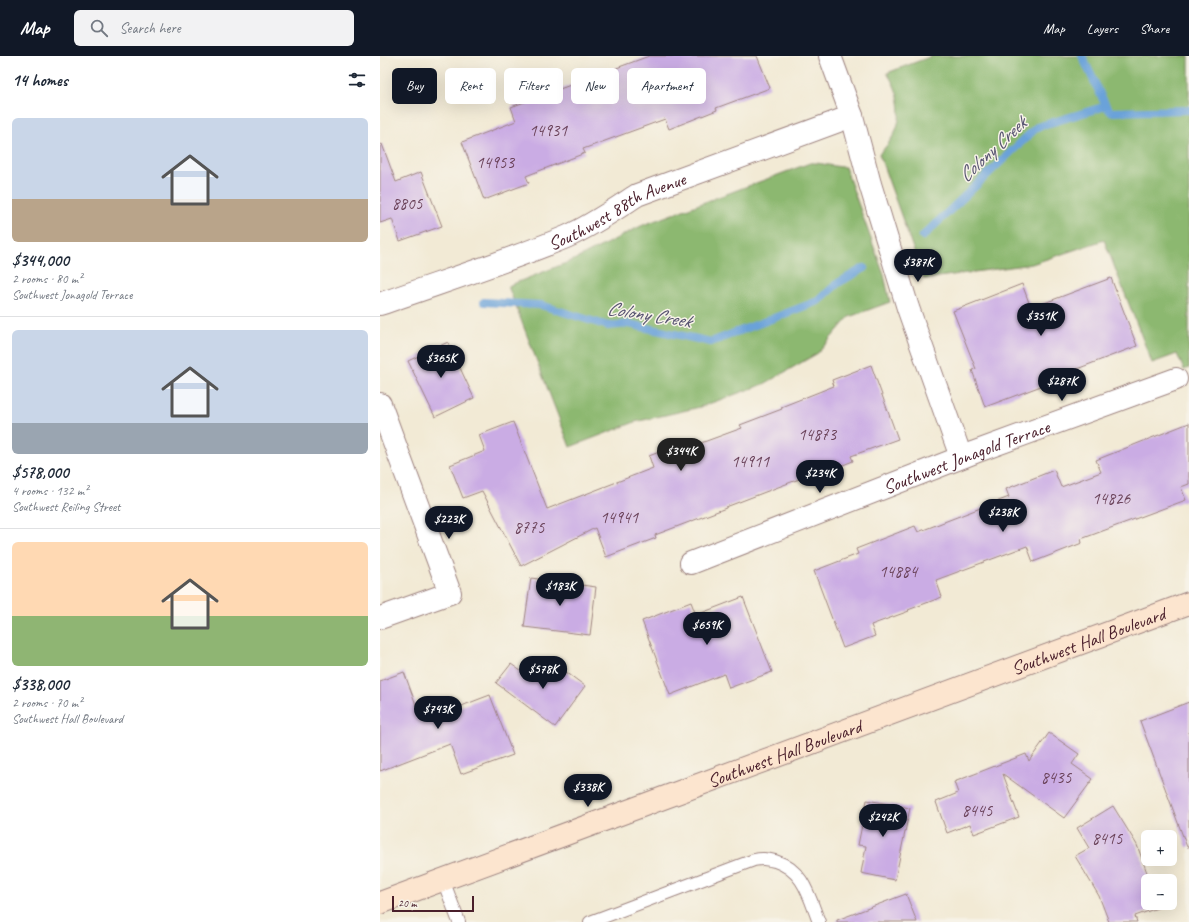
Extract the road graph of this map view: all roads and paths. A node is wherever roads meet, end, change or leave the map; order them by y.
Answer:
1 (830, 56) edge
2 (852, 116) junction
3 (380, 304) edge
4 (1176, 379) dead end
5 (380, 404) edge
6 (961, 457) junction
7 (692, 563) dead end
8 (1189, 603) edge
9 (380, 618) edge
10 (443, 880) junction
11 (380, 903) edge
12 (459, 922) edge
13 (590, 922) edge
14 (819, 922) edge

1 - 2 street
2 - 3 street, Southwest 88th Avenue
2 - 6 street
4 - 6 street, Southwest Jonagold Terrace
5 - 9 street
6 - 7 street, Southwest Jonagold Terrace
8 - 10 main road, Southwest Hall Boulevard
10 - 11 main road, Southwest Hall Boulevard
10 - 12 lane
13 - 14 lane

